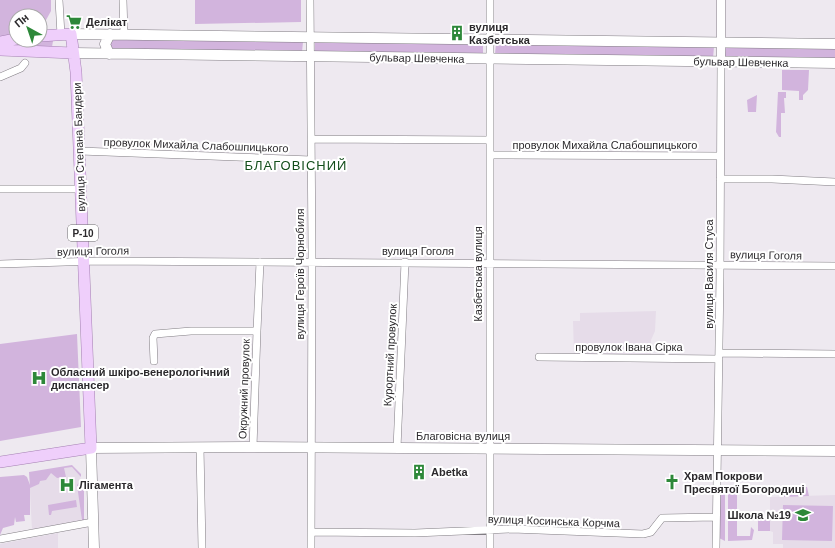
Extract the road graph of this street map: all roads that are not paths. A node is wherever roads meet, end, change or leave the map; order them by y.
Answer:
1 (59, 0) edge
2 (123, 0) edge
3 (310, 0) edge
4 (490, 0) edge
5 (721, 0) edge
6 (110, 34) junction
7 (124, 34) junction
8 (62, 35) junction
9 (48, 36) edge
10 (309, 36) junction
11 (490, 39) junction
12 (720, 42) junction
13 (835, 44) edge
14 (0, 50) edge
15 (57, 52) junction
16 (73, 53) junction
17 (109, 54) junction
18 (310, 56) junction
19 (489, 58) junction
20 (720, 61) junction
21 (25, 63) dead end
22 (835, 63) edge
23 (0, 77) edge
24 (311, 139) junction
25 (490, 140) junction
26 (80, 151) junction
27 (490, 155) junction
28 (720, 156) junction
29 (311, 160) junction
30 (720, 179) junction
31 (835, 182) edge
32 (0, 189) edge
33 (81, 189) junction
34 (84, 261) junction
35 (260, 262) junction
36 (312, 262) junction
37 (406, 262) junction
38 (489, 263) junction
39 (0, 264) edge
40 (720, 265) junction
41 (835, 266) edge
42 (257, 332) junction
43 (835, 354) edge
44 (719, 356) junction
45 (539, 358) dead end
46 (154, 361) dead end
47 (200, 447) junction
48 (253, 447) junction
49 (91, 448) junction
50 (311, 448) junction
51 (397, 448) junction
52 (490, 448) junction
53 (717, 451) junction
54 (835, 451) edge
55 (0, 462) edge
56 (716, 517) junction
57 (93, 522) junction
58 (490, 530) junction
59 (311, 532) junction
60 (0, 539) edge
61 (94, 548) edge
62 (202, 548) edge
63 (311, 548) edge
64 (490, 548) edge
65 (716, 548) edge

1 - 8 street
2 - 7 street
3 - 10 street, вулиця Героїв Чорнобиля
4 - 11 street, Казбетська вулиця
5 - 12 street, вулиця Василя Стуса
6 - 7 main road, бульвар Шевченка
6 - 8 main road, бульвар Шевченка
6 - 17 main road
7 - 10 main road, бульвар Шевченка
8 - 9 main road, бульвар Шевченка
8 - 15 main road
8 - 16 main road, вулиця Степана Бандери / Р-10
10 - 11 main road, бульвар Шевченка
10 - 18 street, вулиця Героїв Чорнобиля
11 - 12 main road, бульвар Шевченка
11 - 19 street, Казбетська вулиця
12 - 13 main road, бульвар Шевченка
12 - 20 street, вулиця Василя Стуса
14 - 15 main road, бульвар Шевченка
15 - 16 main road, бульвар Шевченка
16 - 17 main road, бульвар Шевченка
16 - 26 main road, вулиця Степана Бандери / Р-10
17 - 18 main road, бульвар Шевченка
18 - 19 main road, бульвар Шевченка
18 - 24 street, вулиця Героїв Чорнобиля
19 - 20 main road, бульвар Шевченка
19 - 25 street, Казбетська вулиця
20 - 22 main road, бульвар Шевченка
20 - 28 street, вулиця Василя Стуса
21 - 23 street
24 - 25 street
24 - 29 street, вулиця Героїв Чорнобиля
25 - 27 street, Казбетська вулиця
26 - 29 street, провулок Михайла Слабошпицького
26 - 33 main road, вулиця Степана Бандери / Р-10
27 - 28 street, провулок Михайла Слабошпицького
27 - 38 street, Казбетська вулиця
28 - 30 street, вулиця Василя Стуса
29 - 36 street, вулиця Героїв Чорнобиля
30 - 31 street
30 - 40 street, вулиця Василя Стуса
32 - 33 street
33 - 34 main road, вулиця Степана Бандери / Р-10
34 - 35 street, вулиця Гоголя
34 - 39 street, вулиця Гоголя
34 - 49 main road, вулиця Степана Бандери / Р-10
35 - 36 street, вулиця Гоголя
35 - 42 street, Окружний провулок
36 - 37 street, вулиця Гоголя
36 - 50 street, вулиця Героїв Чорнобиля
37 - 38 street, вулиця Гоголя
37 - 51 street, Курортний провулок
38 - 40 street, вулиця Гоголя
38 - 52 street, Казбетська вулиця
40 - 41 street, вулиця Гоголя
40 - 44 street, вулиця Василя Стуса
42 - 46 street, Окружний провулок
42 - 48 street, Окружний провулок
43 - 44 street, провулок Івана Сірка
44 - 45 street, провулок Івана Сірка
44 - 53 street, вулиця Василя Стуса
47 - 48 main road, Благовісна вулиця
47 - 49 main road, Благовісна вулиця
47 - 62 street
48 - 50 main road, Благовісна вулиця
49 - 55 main road
49 - 57 main road, вулиця Степана Бандери
50 - 51 main road, Благовісна вулиця
50 - 59 street, вулиця Героїв Чорнобиля
51 - 52 main road, Благовісна вулиця
52 - 53 main road, Благовісна вулиця
52 - 58 street, Казбетська вулиця
53 - 54 main road, Благовісна вулиця
53 - 56 street, вулиця Василя Стуса
56 - 58 street, вулиця Косинська Корчма
56 - 65 street, вулиця Василя Стуса
57 - 60 street
57 - 61 main road, вулиця Степана Бандери
58 - 59 street, вулиця Косинська Корчма
58 - 64 street, Казбетська вулиця
59 - 63 street, вулиця Героїв Чорнобиля

